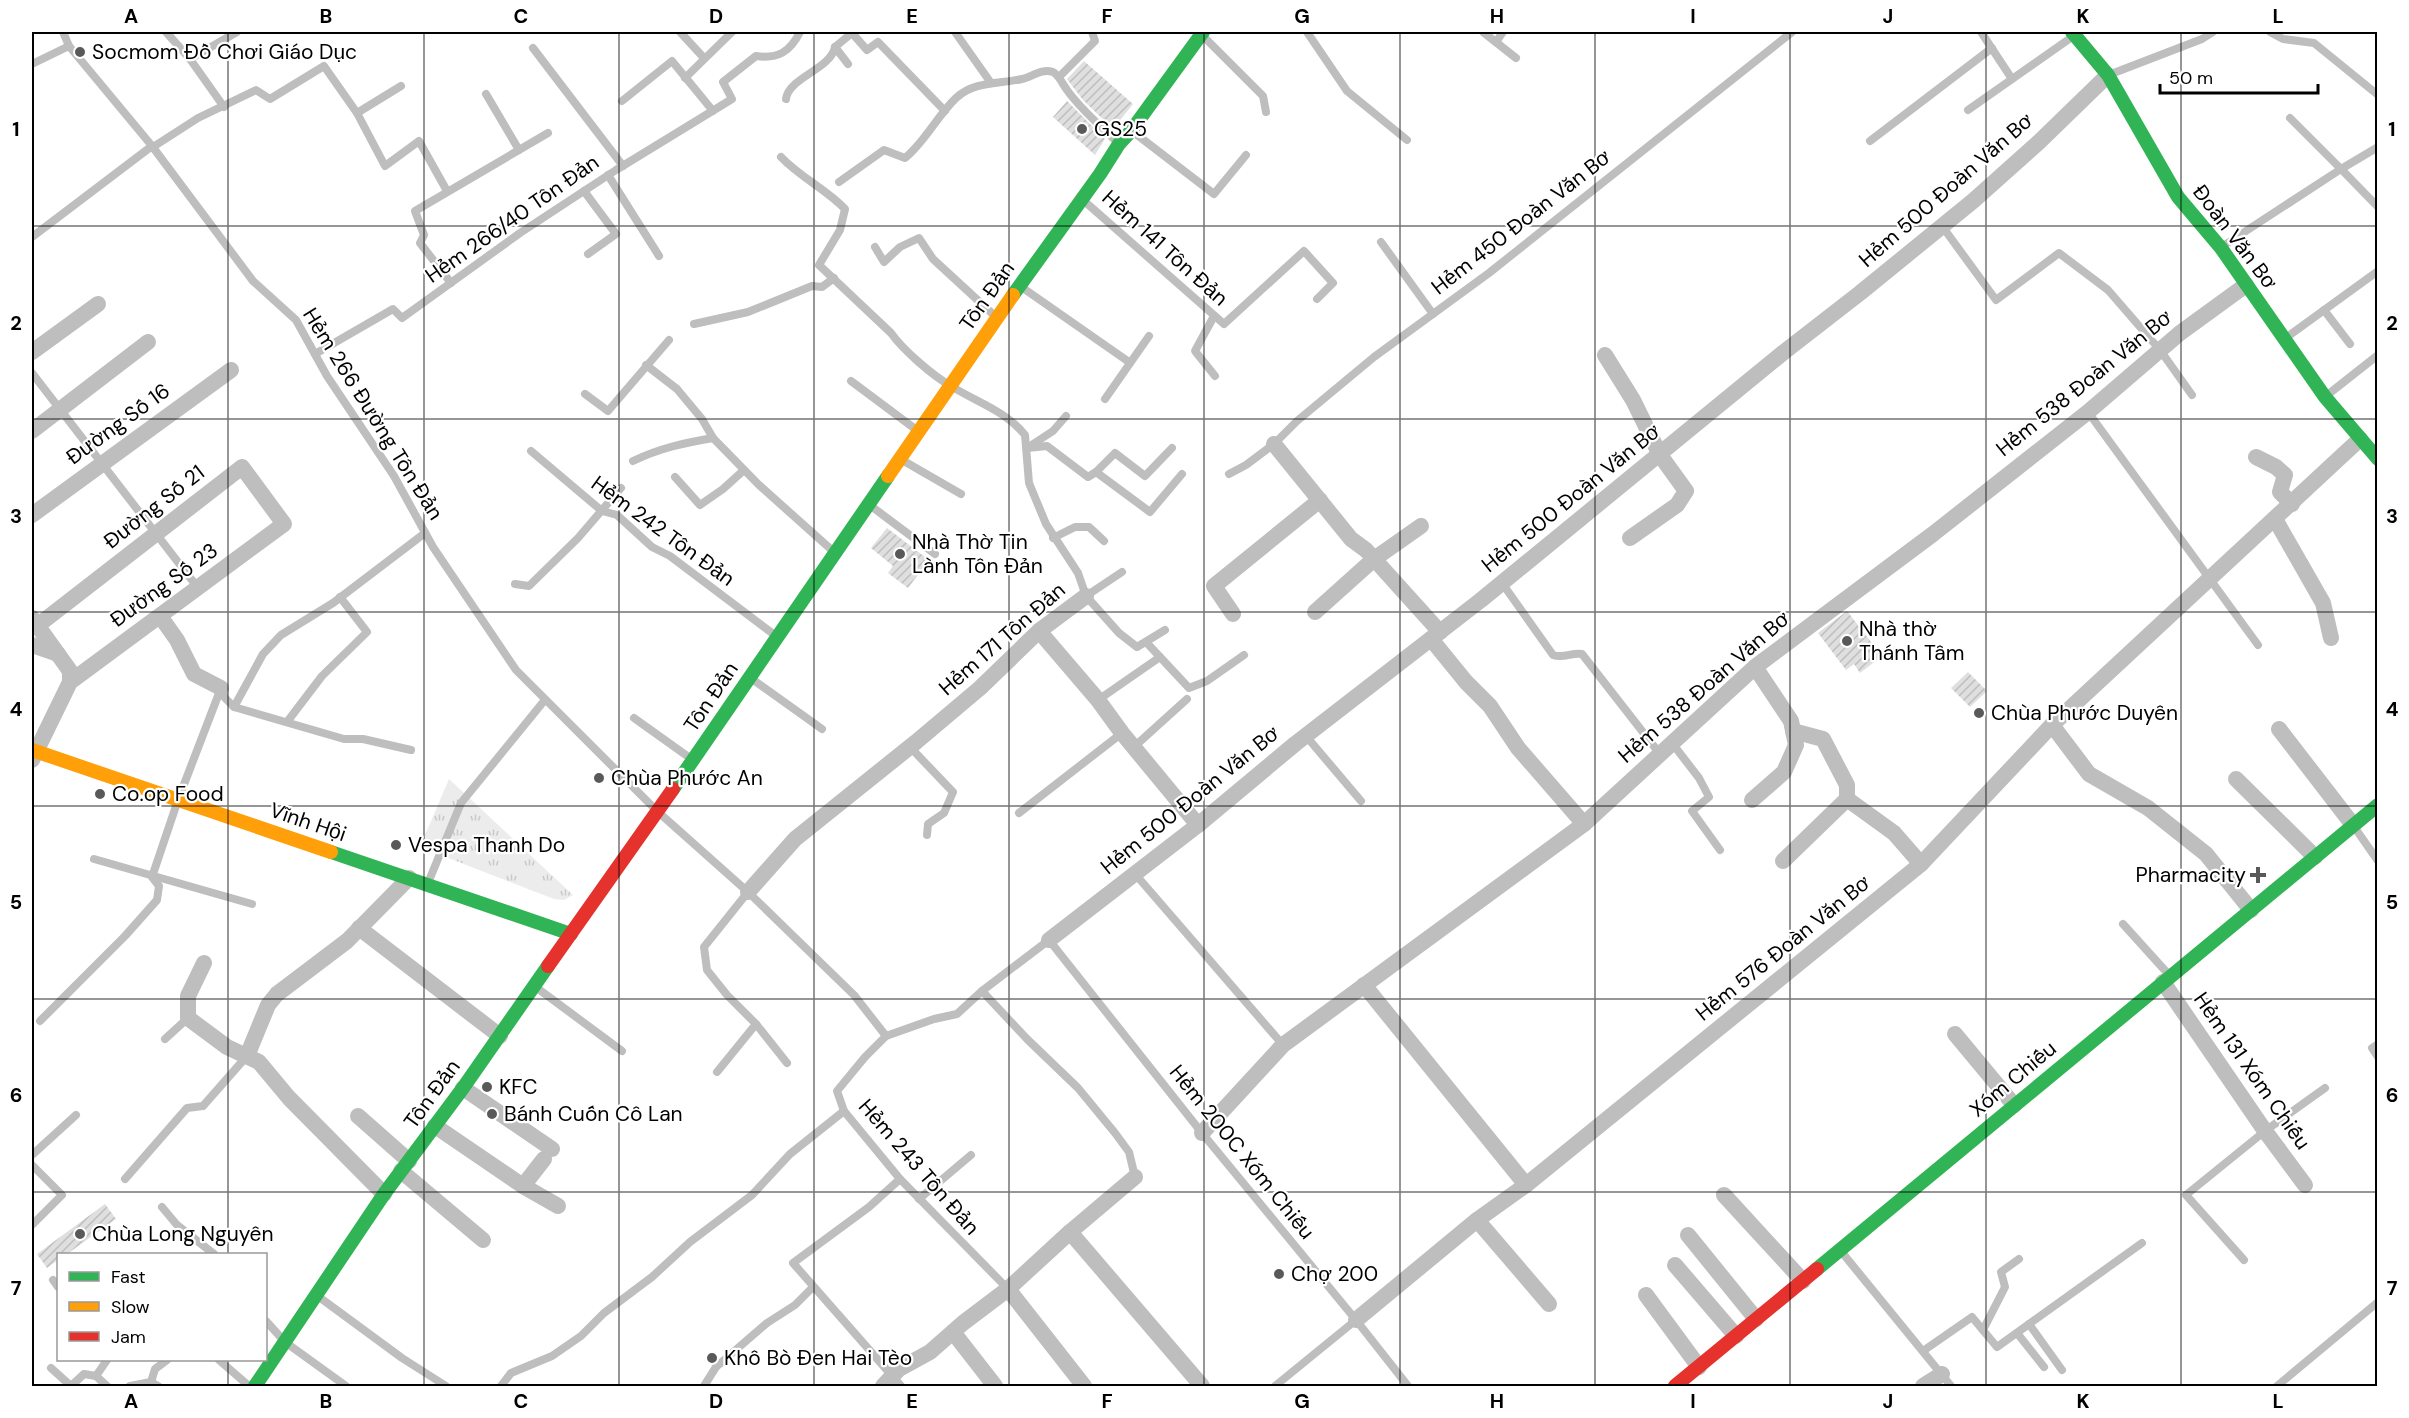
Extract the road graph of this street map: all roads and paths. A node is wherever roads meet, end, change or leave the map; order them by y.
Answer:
1 (63, 32) edge
2 (166, 32) edge
3 (237, 32) edge
4 (680, 32) edge
5 (732, 32) edge
6 (800, 32) edge
7 (1092, 32) edge
8 (1306, 32) edge
9 (1483, 32) edge
10 (1503, 32) edge
11 (1792, 32) edge
12 (1981, 32) edge
13 (2213, 32) edge
14 (2270, 32) edge
15 (959, 33) edge
16 (1202, 33) edge
17 (2073, 33) edge
18 (1496, 42) junction
19 (69, 46) junction
20 (835, 47) junction
21 (533, 48) dead end
22 (1992, 48) junction
23 (704, 58) junction
24 (1516, 58) dead end
25 (190, 59) junction
26 (32, 64) edge
27 (849, 64) dead end
28 (2108, 75) junction
29 (1059, 77) junction
30 (685, 78) junction
31 (2012, 79) junction
32 (991, 82) junction
33 (401, 86) dead end
34 (486, 94) dead end
35 (2378, 95) edge
36 (786, 99) dead end
37 (622, 101) dead end
38 (224, 107) junction
39 (1968, 110) dead end
40 (713, 111) junction
41 (945, 111) junction
42 (1266, 112) dead end
43 (357, 113) junction
44 (2290, 118) dead end
45 (1131, 131) junction
46 (548, 133) dead end
47 (1407, 140) dead end
48 (1870, 141) dead end
49 (1119, 144) junction
50 (152, 146) junction
51 (2378, 147) edge
52 (519, 150) junction
53 (1246, 155) dead end
54 (781, 158) dead end
55 (623, 166) junction
56 (2341, 169) junction
57 (608, 175) junction
58 (839, 182) dead end
59 (447, 191) junction
60 (584, 191) junction
61 (1082, 199) junction
62 (2378, 207) edge
63 (1942, 226) junction
64 (32, 237) edge
65 (1381, 242) dead end
66 (875, 247) dead end
67 (2221, 248) junction
68 (588, 254) dead end
69 (659, 256) dead end
70 (2378, 271) edge
71 (834, 278) junction
72 (452, 283) junction
73 (1020, 285) junction
74 (2246, 285) junction
75 (1317, 299) dead end
76 (98, 304) dead end
77 (2324, 310) junction
78 (1433, 314) junction
79 (1214, 316) junction
80 (996, 318) junction
81 (694, 324) dead end
82 (1149, 336) dead end
83 (2284, 339) junction
84 (669, 340) dead end
85 (148, 342) dead end
86 (2350, 344) dead end
87 (2160, 350) junction
88 (32, 352) edge
89 (315, 354) junction
90 (1605, 355) dead end
91 (2378, 355) edge
92 (1129, 362) junction
93 (646, 365) junction
94 (231, 370) dead end
95 (32, 373) edge
96 (1215, 376) dead end
97 (850, 381) dead end
98 (949, 386) junction
99 (585, 394) dead end
100 (2192, 395) dead end
101 (2325, 397) junction
102 (1105, 399) dead end
103 (59, 409) junction
104 (2088, 412) junction
105 (1066, 416) dead end
106 (32, 430) edge
107 (918, 431) junction
108 (713, 438) junction
109 (2360, 439) junction
110 (1274, 444) junction
111 (1027, 448) junction
112 (1172, 448) dead end
113 (531, 451) dead end
114 (1660, 455) junction
115 (2256, 457) dead end
116 (899, 458) junction
117 (2378, 459) edge
118 (633, 461) dead end
119 (102, 464) junction
120 (744, 470) junction
121 (1096, 472) junction
122 (1182, 474) dead end
123 (1230, 474) dead end
124 (675, 477) dead end
125 (621, 488) dead end
126 (961, 494) dead end
127 (1320, 500) junction
128 (868, 504) junction
129 (2292, 504) junction
130 (602, 511) junction
131 (32, 515) edge
132 (2275, 519) junction
133 (284, 524) joint
134 (1421, 526) dead end
135 (425, 533) junction
136 (156, 534) junction
137 (1053, 538) junction
138 (1630, 538) dead end
139 (1104, 541) dead end
140 (834, 553) junction
141 (934, 554) dead end
142 (1374, 559) junction
143 (1122, 572) dead end
144 (2209, 578) junction
145 (1502, 583) junction
146 (515, 584) dead end
147 (198, 588) junction
148 (1086, 596) junction
149 (340, 597) junction
150 (1315, 612) dead end
151 (1233, 614) dead end
152 (160, 616) junction
153 (34, 622) edge
154 (1165, 630) dead end
155 (1039, 631) junction
156 (777, 636) junction
157 (1436, 636) junction
158 (2331, 638) dead end
159 (1146, 642) junction
160 (32, 645) edge
161 (2258, 645) dead end
162 (1244, 655) dead end
163 (1160, 657) junction
164 (61, 658) junction
165 (1755, 667) junction
166 (749, 677) junction
167 (70, 682) junction
168 (221, 688) junction
169 (1186, 699) dead end
170 (1098, 700) junction
171 (544, 701) junction
172 (234, 707) junction
173 (634, 718) dead end
174 (287, 722) junction
175 (2052, 725) junction
176 (822, 729) dead end
177 (2279, 729) dead end
178 (1793, 731) junction
179 (1122, 733) junction
180 (1306, 736) junction
181 (1135, 746) junction
182 (910, 747) junction
183 (1666, 748) junction
184 (411, 750) dead end
185 (33, 754) edge
186 (693, 760) junction
187 (2236, 779) dead end
188 (1847, 799) junction
189 (178, 800) junction
190 (1752, 800) dead end
191 (1361, 801) dead end
192 (2378, 805) edge
193 (657, 811) junction
194 (1019, 813) dead end
195 (1584, 824) junction
196 (1198, 825) junction
197 (2353, 825) junction
198 (927, 836) dead end
199 (1720, 850) dead end
200 (2315, 857) junction
201 (94, 859) dead end
202 (1783, 861) dead end
203 (2378, 861) edge
204 (1922, 864) junction
205 (1136, 875) junction
206 (152, 877) junction
207 (409, 878) junction
208 (427, 885) junction
209 (748, 892) junction
210 (252, 904) dead end
211 (2251, 910) junction
212 (2122, 924) dead end
213 (359, 928) junction
214 (572, 934) junction
215 (1049, 940) junction
216 (204, 963) dead end
217 (2167, 980) junction
218 (1364, 985) junction
219 (534, 986) junction
220 (982, 991) junction
221 (188, 1018) junction
222 (40, 1021) dead end
223 (756, 1024) junction
224 (1954, 1034) dead end
225 (500, 1036) junction
226 (886, 1036) junction
227 (165, 1039) dead end
228 (2378, 1044) edge
229 (1283, 1045) junction
230 (622, 1051) dead end
231 (247, 1056) junction
232 (2378, 1057) edge
233 (787, 1063) dead end
234 (717, 1072) dead end
235 (463, 1088) junction
236 (2325, 1088) dead end
237 (2014, 1105) junction
238 (844, 1111) junction
239 (76, 1115) dead end
240 (358, 1116) dead end
241 (435, 1126) junction
242 (2265, 1131) junction
243 (1202, 1133) junction
244 (32, 1155) edge
245 (971, 1155) dead end
246 (32, 1164) edge
247 (405, 1166) junction
248 (1135, 1177) joint
249 (125, 1179) dead end
250 (900, 1179) junction
251 (1526, 1185) junction
252 (2305, 1185) dead end
253 (523, 1186) junction
254 (384, 1194) junction
255 (1724, 1195) dead end
256 (919, 1199) junction
257 (558, 1206) dead end
258 (162, 1207) dead end
259 (1478, 1220) junction
260 (32, 1225) edge
261 (1070, 1232) junction
262 (1688, 1235) dead end
263 (483, 1240) dead end
264 (2142, 1244) dead end
265 (1840, 1250) junction
266 (213, 1253) edge
267 (2019, 1259) dead end
268 (2244, 1260) dead end
269 (1675, 1264) dead end
270 (1803, 1281) junction
271 (813, 1287) junction
272 (1008, 1289) junction
273 (1646, 1294) dead end
274 (316, 1295) junction
275 (2378, 1302) edge
276 (1549, 1304) dead end
277 (1756, 1319) junction
278 (1356, 1320) junction
279 (267, 1322) edge
280 (2029, 1324) junction
281 (1983, 1330) junction
282 (953, 1332) junction
283 (2017, 1333) junction
284 (1736, 1336) junction
285 (285, 1342) junction
286 (1923, 1352) junction
287 (105, 1361) edge
288 (164, 1361) edge
289 (221, 1361) edge
290 (1699, 1367) junction
291 (2044, 1367) dead end
292 (51, 1368) dead end
293 (2062, 1370) dead end
294 (96, 1376) junction
295 (1946, 1380) edge
296 (892, 1383) edge
297 (154, 1384) edge
298 (107, 1386) edge
299 (130, 1386) edge
300 (249, 1386) edge
301 (255, 1386) edge
302 (346, 1386) edge
303 (446, 1386) edge
304 (501, 1386) edge
305 (704, 1386) edge
306 (995, 1386) edge
307 (1084, 1386) edge
308 (1202, 1386) edge
309 (1275, 1386) edge
310 (1408, 1386) edge
311 (1675, 1386) edge
312 (1923, 1386) edge
313 (2277, 1386) edge

1 - 19 lane, Hẻm 266 Đường Tôn Đản
2 - 25 lane
3 - 25 lane
4 - 23 lane
5 - 23 lane
6 - 40 lane, Hẻm 266/40 Tôn Đản
7 - 29 lane
8 - 47 lane
9 - 18 lane
10 - 18 lane
11 - 78 lane, Hẻm 450 Đoàn Văn Bơ
12 - 22 lane
13 - 28 lane
14 - 35 lane
15 - 32 lane
16 - 42 lane
16 - 45 street, Tôn Đản
17 - 28 street, Đoàn Văn Bơ
17 - 31 lane
18 - 24 lane
19 - 26 lane
19 - 50 lane, Hẻm 266 Đường Tôn Đản
20 - 27 lane
20 - 36 lane
20 - 41 lane
21 - 55 lane
22 - 31 lane
22 - 48 lane
23 - 30 lane
25 - 38 lane
28 - 63 street, Hẻm 500 Đoàn Văn Bơ
28 - 67 street, Đoàn Văn Bơ
29 - 32 lane
29 - 49 lane
30 - 37 lane
30 - 40 lane
31 - 39 lane
32 - 41 lane
33 - 43 lane
34 - 52 lane
38 - 43 lane
38 - 50 lane
40 - 55 lane, Hẻm 266/40 Tôn Đản
41 - 58 lane
43 - 59 lane
44 - 56 lane
45 - 49 street, Tôn Đản
45 - 53 lane
46 - 52 lane
49 - 61 street, Tôn Đản
50 - 64 lane
50 - 89 lane, Hẻm 266 Đường Tôn Đản
51 - 56 lane
52 - 59 lane
54 - 71 lane
55 - 57 lane, Hẻm 266/40 Tôn Đản
56 - 62 lane
56 - 67 lane
57 - 60 lane, Hẻm 266/40 Tôn Đản
57 - 69 lane
59 - 72 lane
60 - 68 lane
60 - 72 lane, Hẻm 266/40 Tôn Đản
61 - 73 street, Tôn Đản
61 - 79 lane, Hẻm 141 Tôn Đản
63 - 87 lane
63 - 114 street, Hẻm 500 Đoàn Văn Bơ
65 - 78 lane
66 - 80 lane
67 - 74 street, Đoàn Văn Bơ
70 - 77 lane
71 - 81 lane
71 - 98 lane, Hẻm 171 Tôn Đản
72 - 89 lane, Hẻm 266/40 Tôn Đản
73 - 80 street, Tôn Đản
73 - 92 lane
74 - 83 street, Đoàn Văn Bơ
74 - 87 street, Hẻm 538 Đoàn Văn Bơ
75 - 79 lane, Hẻm 141 Tôn Đản
76 - 88 street
77 - 83 lane
77 - 86 lane
78 - 110 lane, Hẻm 450 Đoàn Văn Bơ
79 - 96 lane
80 - 98 street, Tôn Đản
82 - 92 lane
83 - 101 street, Đoàn Văn Bơ
84 - 93 lane
85 - 103 street
87 - 100 lane
87 - 104 street, Hẻm 538 Đoàn Văn Bơ
89 - 135 lane, Hẻm 266 Đường Tôn Đản
90 - 114 street
91 - 101 lane
92 - 102 lane
93 - 99 lane
93 - 108 lane
94 - 119 street, Đường Số 16
95 - 103 lane
97 - 107 lane
98 - 107 street, Tôn Đản
98 - 111 lane, Hẻm 171 Tôn Đản
101 - 109 street, Đoàn Văn Bơ
103 - 106 street
103 - 119 lane
104 - 144 lane
104 - 165 street, Hẻm 538 Đoàn Văn Bơ
105 - 111 lane
107 - 116 street, Tôn Đản
108 - 118 lane
108 - 120 lane
109 - 117 street, Đoàn Văn Bơ
109 - 129 street, Hẻm 576 Đoàn Văn Bơ
110 - 123 lane, Hẻm 450 Đoàn Văn Bơ
110 - 127 street
111 - 121 lane
111 - 137 lane, Hẻm 171 Tôn Đản
112 - 121 lane
113 - 130 lane, Hẻm 242 Tôn Đản
114 - 138 street
114 - 145 street, Hẻm 500 Đoàn Văn Bơ
115 - 129 street
116 - 126 lane
116 - 128 street, Tôn Đản
119 - 131 street, Đường Số 16
119 - 136 lane
120 - 124 lane
120 - 140 lane
121 - 122 lane
125 - 130 lane
127 - 142 street
127 - 151 street
128 - 140 street, Tôn Đản
128 - 141 lane
129 - 132 street, Hẻm 576 Đoàn Văn Bơ
130 - 146 lane
130 - 156 lane, Hẻm 242 Tôn Đản
132 - 144 street, Hẻm 576 Đoàn Văn Bơ
132 - 158 street
133 - 136 street, Đường Số 21
133 - 147 street, Đường Số 23
134 - 142 street
135 - 149 lane
135 - 171 lane, Hẻm 266 Đường Tôn Đản
136 - 147 lane
136 - 153 street, Đường Số 21
137 - 139 lane
137 - 148 lane, Hẻm 171 Tôn Đản
140 - 156 street, Tôn Đản
142 - 150 street
142 - 157 street
143 - 148 lane
144 - 161 lane
144 - 175 street, Hẻm 576 Đoàn Văn Bơ
145 - 157 street, Hẻm 500 Đoàn Văn Bơ
145 - 183 lane
147 - 152 street, Đường Số 23
148 - 155 street, Hẻm 171 Tôn Đản
148 - 159 lane
149 - 172 lane
149 - 174 lane
152 - 167 street, Đường Số 23
152 - 168 street
153 - 164 street
154 - 159 lane
155 - 170 street
155 - 182 street, Hẻm 171 Tôn Đản
156 - 166 street, Tôn Đản
157 - 180 street, Hẻm 500 Đoàn Văn Bơ
157 - 195 street
159 - 163 lane
160 - 164 street
162 - 163 lane
163 - 170 lane
164 - 167 street
165 - 178 street
165 - 183 street, Hẻm 538 Đoàn Văn Bơ
166 - 176 lane
166 - 186 street, Tôn Đản
167 - 185 street
168 - 172 lane
168 - 189 lane
169 - 181 lane
170 - 179 street
171 - 193 lane, Hẻm 266 Đường Tôn Đản
171 - 208 lane
172 - 174 lane
173 - 186 lane
174 - 184 lane
175 - 204 street, Hẻm 576 Đoàn Văn Bơ
175 - 211 street
177 - 197 street
178 - 188 street
178 - 190 street
179 - 181 street
179 - 194 lane
180 - 191 lane
180 - 196 street, Hẻm 500 Đoàn Văn Bơ
181 - 196 street
182 - 198 lane
182 - 209 street, Hẻm 171 Tôn Đản
183 - 195 street, Hẻm 538 Đoàn Văn Bơ
183 - 199 lane
185 - 189 street, Vĩnh Hội
186 - 193 street, Tôn Đản
187 - 200 street
188 - 202 street
188 - 204 street
189 - 206 lane
189 - 207 street, Vĩnh Hội
192 - 197 street, Xóm Chiếu
193 - 209 lane
193 - 214 street, Tôn Đản
195 - 218 street, Hẻm 538 Đoàn Văn Bơ
196 - 205 street, Hẻm 500 Đoàn Văn Bơ
197 - 200 street, Xóm Chiếu
197 - 203 lane
200 - 211 street, Xóm Chiếu
201 - 206 lane
204 - 251 street, Hẻm 576 Đoàn Văn Bơ
205 - 215 street, Hẻm 500 Đoàn Văn Bơ
205 - 229 lane
206 - 210 lane
206 - 222 lane
207 - 208 street, Vĩnh Hội
207 - 213 street
208 - 214 street, Vĩnh Hội
209 - 223 lane
209 - 226 lane
211 - 217 street, Xóm Chiếu
212 - 217 lane
213 - 225 street
213 - 231 street
214 - 219 street, Tôn Đản
215 - 220 lane, Hẻm 243 Tôn Đản
215 - 243 lane, Hẻm 200C Xóm Chiếu
216 - 221 street
217 - 237 street, Xóm Chiếu
217 - 242 street, Hẻm 131 Xóm Chiếu
218 - 229 street, Hẻm 538 Đoàn Văn Bơ
218 - 251 street
219 - 225 street, Tôn Đản
219 - 230 lane
220 - 226 lane, Hẻm 243 Tôn Đản
220 - 248 lane
221 - 227 lane
221 - 231 street
223 - 233 lane
223 - 234 lane
224 - 237 street
225 - 235 street, Tôn Đản
226 - 238 lane, Hẻm 243 Tôn Đản
228 - 232 lane
229 - 243 street, Hẻm 538 Đoàn Văn Bơ
231 - 249 lane
231 - 254 street
235 - 241 street, Tôn Đản
235 - 253 street
236 - 242 lane
237 - 265 street, Xóm Chiếu
238 - 250 lane, Hẻm 243 Tôn Đản
238 - 304 lane
239 - 244 lane
240 - 247 street
241 - 247 street, Tôn Đản
241 - 253 street
242 - 252 street, Hẻm 131 Xóm Chiếu
242 - 268 lane
243 - 278 lane, Hẻm 200C Xóm Chiếu
245 - 256 lane
246 - 260 lane
247 - 254 street, Tôn Đản
247 - 263 street
248 - 261 street
250 - 256 lane, Hẻm 243 Tôn Đản
250 - 271 lane
251 - 259 street, Hẻm 576 Đoàn Văn Bơ
253 - 257 street
254 - 274 street, Tôn Đản
255 - 270 street
256 - 272 lane, Hẻm 243 Tôn Đản
258 - 266 lane
259 - 276 street
259 - 278 street, Hẻm 576 Đoàn Văn Bơ
261 - 272 street
261 - 308 street
262 - 277 street
264 - 280 lane
265 - 270 street, Xóm Chiếu
265 - 286 lane
267 - 281 lane
269 - 284 street
270 - 277 street, Xóm Chiếu
271 - 296 lane
271 - 305 lane
272 - 282 street
272 - 307 street
273 - 290 street
274 - 285 street, Tôn Đản
274 - 303 lane
275 - 313 lane
277 - 284 street, Xóm Chiếu
278 - 309 lane
278 - 310 lane, Hẻm 200C Xóm Chiếu
279 - 285 lane
280 - 283 lane
280 - 293 lane
281 - 283 lane
281 - 286 lane
282 - 296 street
282 - 306 street
283 - 291 lane
284 - 290 street, Xóm Chiếu
285 - 301 street, Tôn Đản
285 - 302 lane
286 - 295 lane
287 - 294 lane
288 - 297 lane
289 - 300 lane
290 - 311 street, Xóm Chiếu
292 - 294 lane
294 - 298 lane
295 - 312 street
297 - 299 lane

